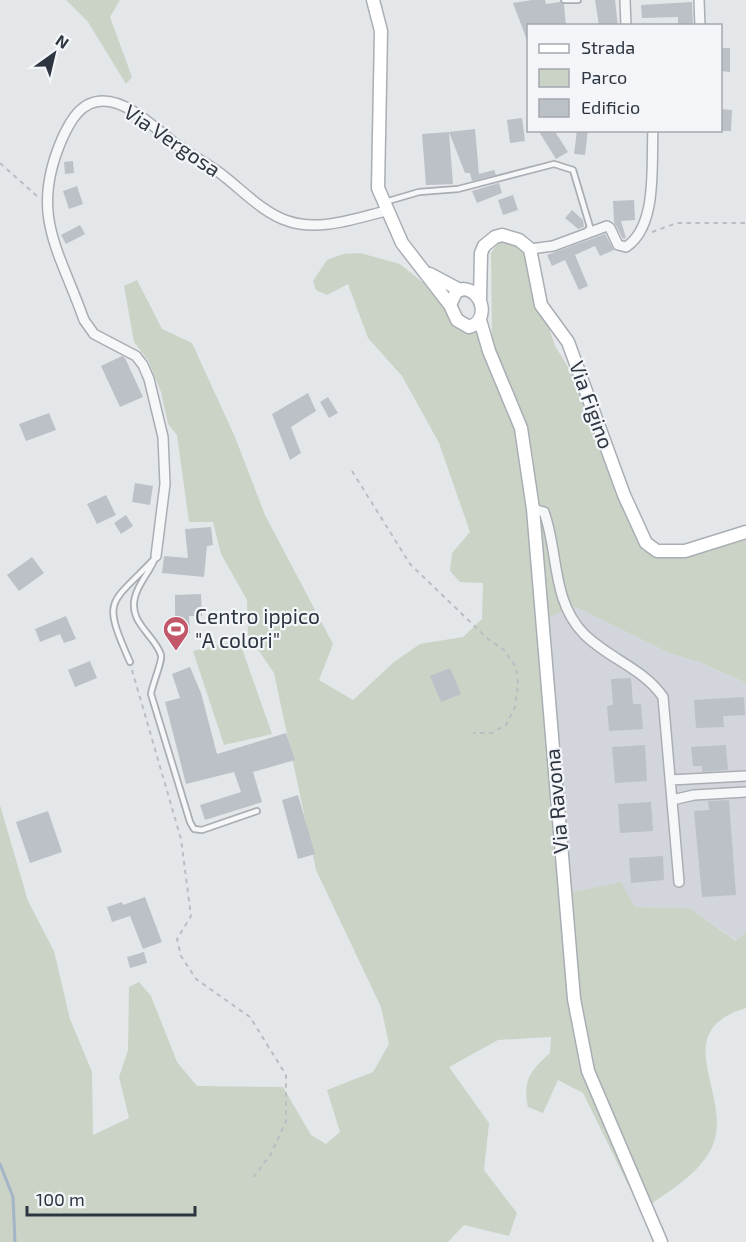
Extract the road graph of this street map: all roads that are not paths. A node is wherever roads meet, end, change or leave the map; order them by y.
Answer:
1 (373, 0) edge
2 (564, 0) edge
3 (578, 0) edge
4 (625, 0) edge
5 (699, 0) edge
6 (626, 24) edge
7 (700, 24) edge
8 (653, 132) edge
9 (385, 207) junction
10 (584, 235) junction
11 (530, 249) junction
12 (426, 272) junction
13 (480, 278) junction
14 (463, 289) junction
15 (480, 299) junction
16 (450, 305) junction
17 (480, 320) junction
18 (469, 327) junction
19 (489, 351) junction
20 (533, 509) junction
21 (746, 531) edge
22 (156, 556) junction
23 (130, 662) road end
24 (746, 776) edge
25 (670, 780) junction
26 (746, 792) edge
27 (672, 801) junction
28 (257, 811) dead end
29 (679, 882) dead end
30 (662, 1242) edge

1 - 9 street
2 - 3 lane
4 - 6 street
5 - 7 street
8 - 10 street
9 - 10 lane
9 - 12 street
9 - 22 street, Via Vergosa
10 - 11 street
11 - 13 street
11 - 21 street, Via Figino
12 - 14 street
12 - 16 street
13 - 14 street
13 - 15 street
14 - 15 street
14 - 16 street
15 - 17 street
16 - 18 street
17 - 18 street
17 - 19 street, Via Ravona
18 - 19 street, Via Ravona
19 - 20 street, Via Ravona
20 - 25 street
20 - 30 street, Via Ravona
22 - 23 lane
22 - 28 lane
24 - 25 street
25 - 27 street
26 - 27 street
27 - 29 street

